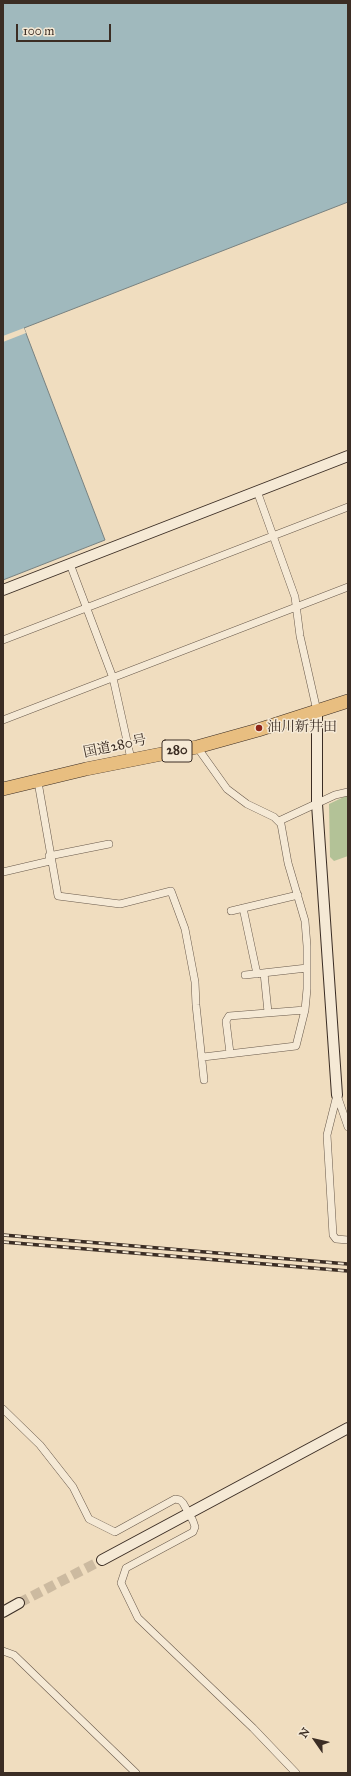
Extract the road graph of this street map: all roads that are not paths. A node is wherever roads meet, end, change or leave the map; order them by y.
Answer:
1 (348, 456) edge
2 (257, 491) junction
3 (348, 506) edge
4 (274, 535) junction
5 (70, 564) junction
6 (348, 587) edge
7 (3, 590) edge
8 (297, 606) junction
9 (86, 608) junction
10 (3, 640) edge
11 (113, 678) junction
12 (348, 701) edge
13 (317, 711) junction
14 (3, 720) edge
15 (197, 747) junction
16 (132, 759) junction
17 (38, 782) junction
18 (3, 789) edge
19 (348, 792) edge
20 (317, 804) junction
21 (279, 821) junction
22 (108, 844) dead end
23 (50, 858) junction
24 (3, 872) edge
25 (298, 895) junction
26 (243, 908) junction
27 (231, 911) dead end
28 (307, 968) junction
29 (261, 973) junction
30 (245, 975) dead end
31 (305, 1010) junction
32 (268, 1012) junction
33 (230, 1053) junction
34 (203, 1057) junction
35 (204, 1080) dead end
36 (337, 1095) junction
37 (348, 1127) edge
38 (348, 1240) edge
39 (3, 1409) edge
40 (348, 1428) edge
41 (189, 1513) junction
42 (102, 1560) tunnel mouth
43 (19, 1603) tunnel mouth
44 (3, 1612) edge
45 (3, 1651) edge
46 (136, 1773) edge
47 (296, 1773) edge

1 - 2 street
2 - 4 street
2 - 5 street
3 - 4 street
4 - 8 street
4 - 9 street
5 - 7 street
5 - 9 street
6 - 8 street
8 - 11 street
8 - 13 street
9 - 10 street
9 - 11 street
11 - 14 street
11 - 16 street
12 - 13 highway, 国道280号 / 280
13 - 15 highway, 国道280号 / 280
13 - 20 street
15 - 16 highway, 国道280号 / 280
15 - 21 street
16 - 17 highway, 国道280号 / 280
17 - 18 highway, 国道280号 / 280
17 - 23 street
19 - 20 street
20 - 21 street
20 - 36 street
21 - 25 street
22 - 23 street
23 - 24 street
23 - 34 street
25 - 26 street
25 - 28 street
26 - 27 street
26 - 29 street
28 - 29 street
28 - 31 street
29 - 30 street
29 - 32 street
31 - 32 street
31 - 33 street
32 - 33 street
33 - 34 street
34 - 35 street
36 - 37 street
36 - 38 street
39 - 41 street
40 - 41 street
41 - 42 street
41 - 47 street
43 - 44 street
45 - 46 street

